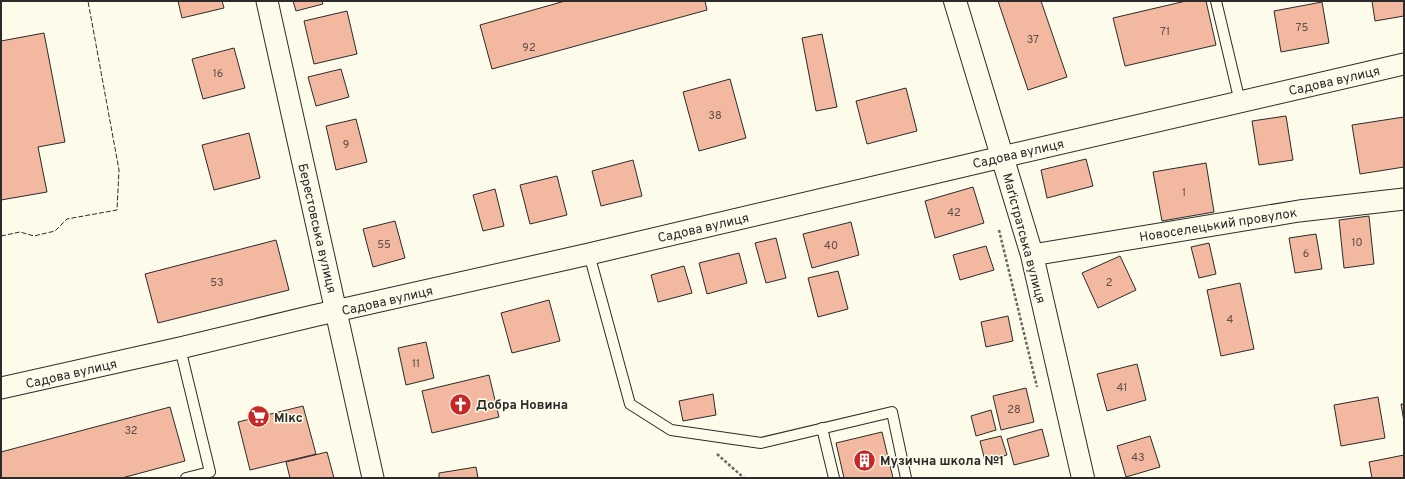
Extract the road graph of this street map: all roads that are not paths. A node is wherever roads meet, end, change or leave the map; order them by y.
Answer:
1 (267, 1) edge
2 (955, 1) edge
3 (1216, 1) edge
4 (1404, 64) edge
5 (1240, 102) junction
6 (1002, 157) junction
7 (1404, 199) edge
8 (589, 254) junction
9 (1032, 255) junction
10 (336, 311) junction
11 (180, 348) junction
12 (1, 388) edge
13 (822, 428) junction
14 (186, 478) edge
15 (373, 478) edge
16 (834, 478) edge
17 (906, 478) edge
18 (1083, 478) edge

1 - 10 street, Берестовська вулиця
2 - 6 street, Маґістратська вулиця
3 - 5 lane
4 - 5 street, Садова вулиця
5 - 6 street, Садова вулиця
6 - 8 street, Садова вулиця
6 - 9 street, Маґістратська вулиця
7 - 9 street, Новоселецький провулок
8 - 10 street, Садова вулиця
8 - 13 lane
9 - 18 street, Маґістратська вулиця
10 - 11 street, Садова вулиця
10 - 15 street, Берестовська вулиця
11 - 12 street, Садова вулиця
11 - 14 lane
13 - 16 lane
13 - 17 lane

